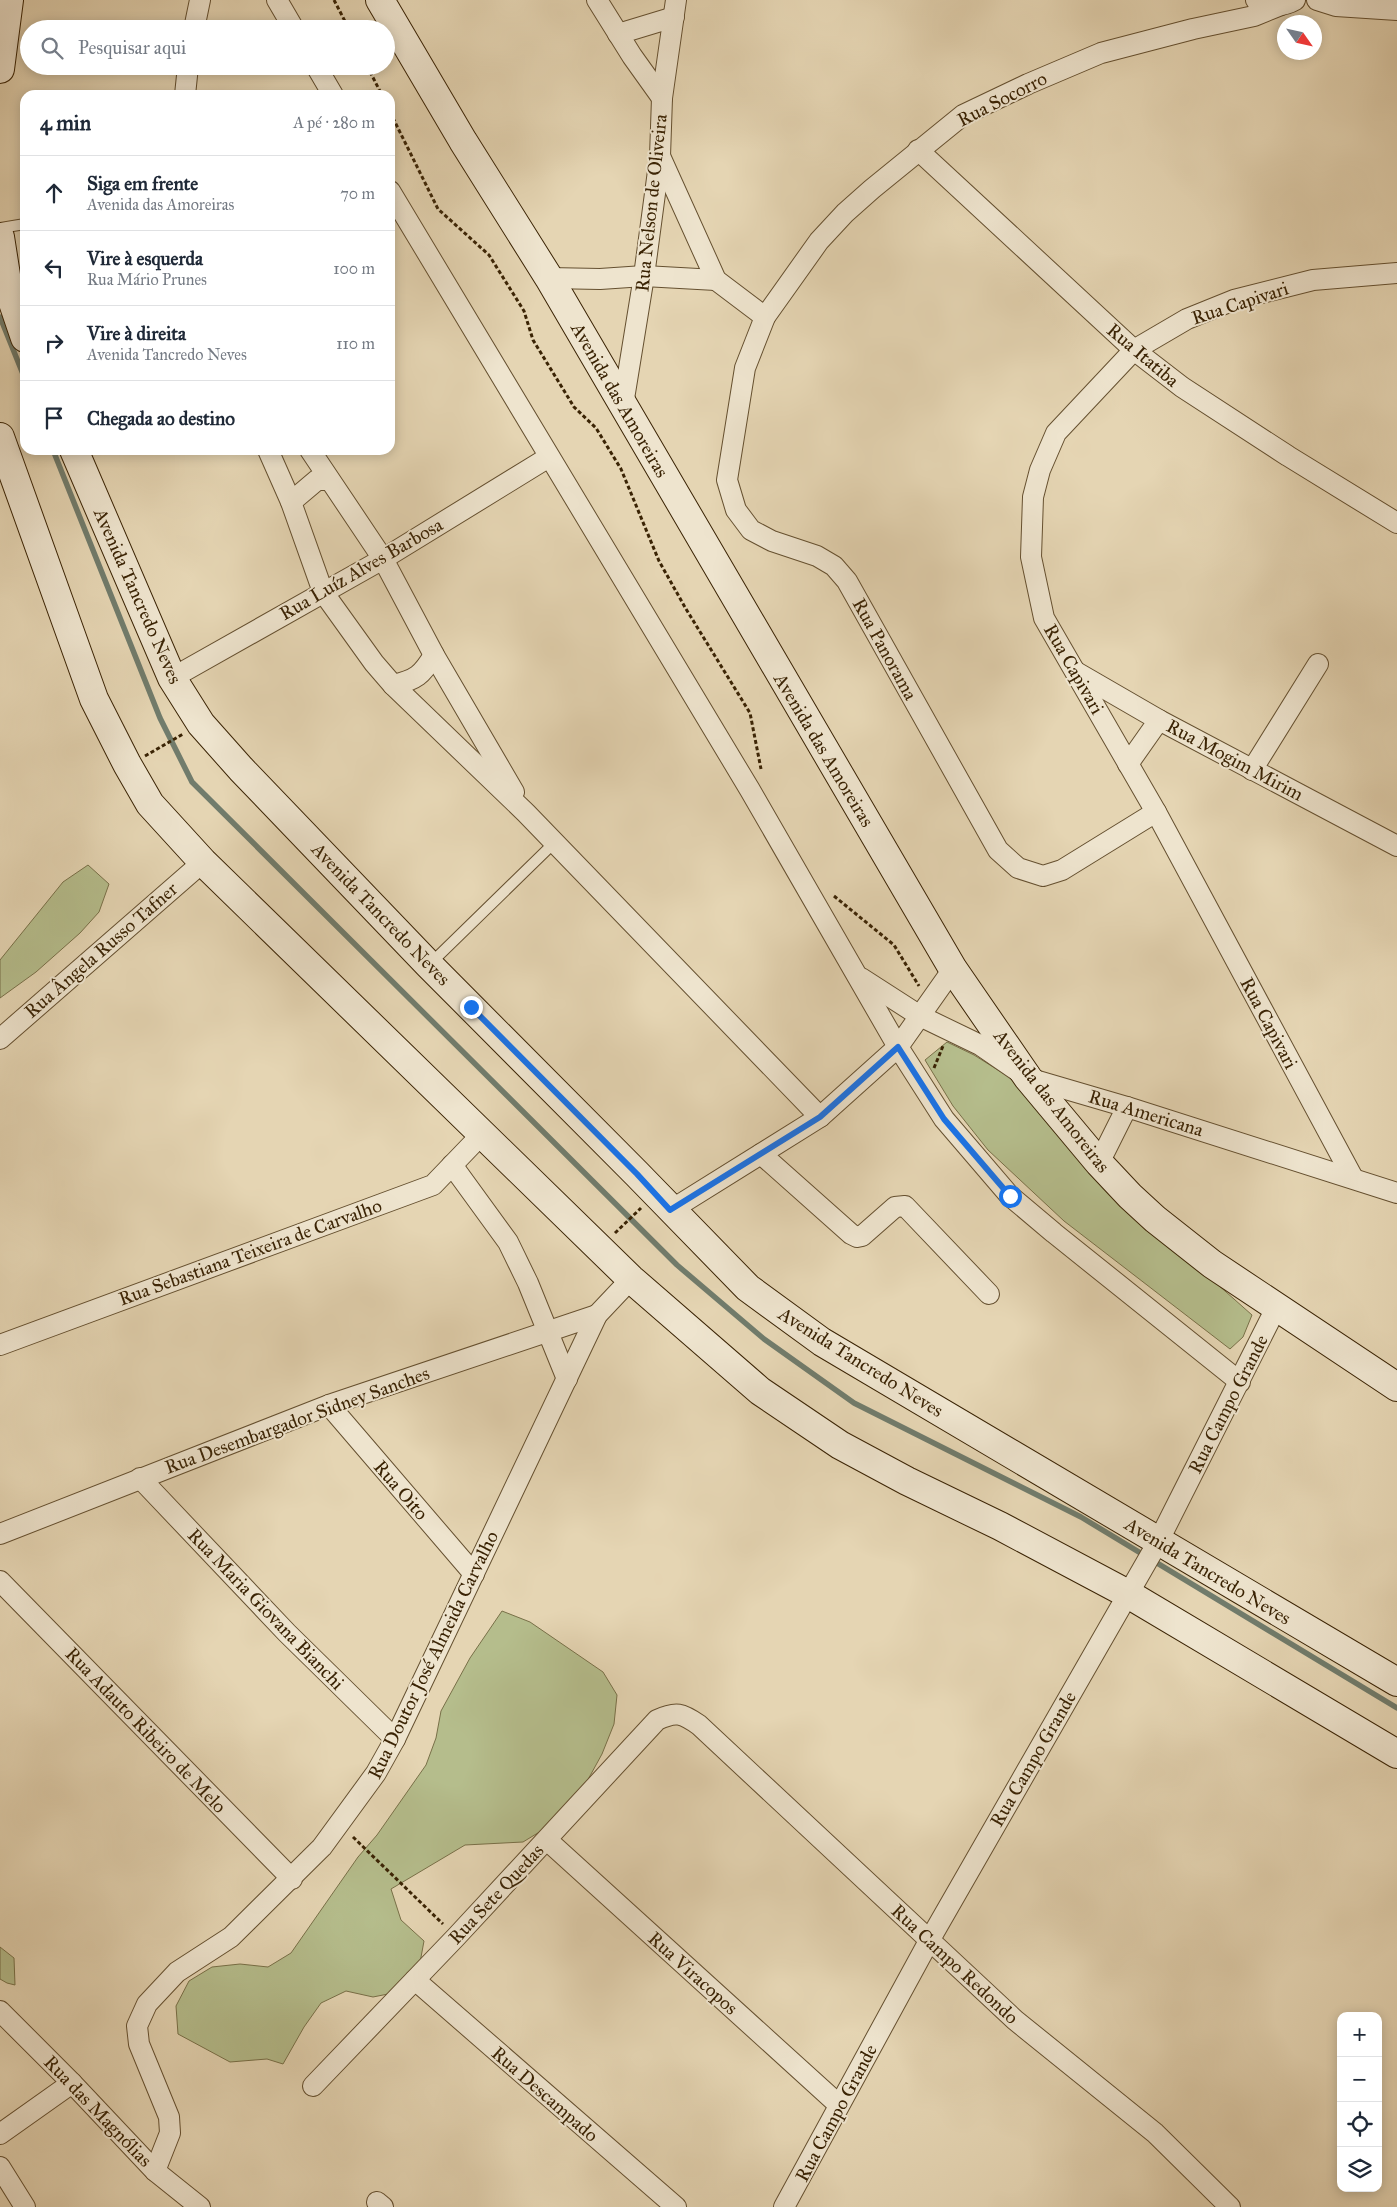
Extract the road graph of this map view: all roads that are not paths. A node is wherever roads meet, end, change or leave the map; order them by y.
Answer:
1 (9, 0) edge
2 (200, 0) edge
3 (277, 0) edge
4 (380, 0) edge
5 (597, 0) edge
6 (1256, 0) edge
7 (1317, 0) edge
8 (1288, 3) edge
9 (675, 8) edge
10 (1397, 10) edge
11 (196, 20) edge
12 (289, 20) edge
13 (392, 20) edge
14 (395, 25) edge
15 (618, 34) junction
16 (0, 70) edge
17 (187, 75) edge
18 (321, 75) edge
19 (186, 90) edge
20 (330, 90) edge
21 (662, 98) junction
22 (918, 150) junction
23 (660, 156) junction
24 (395, 199) edge
25 (20, 225) edge
26 (0, 228) edge
27 (0, 237) edge
28 (1397, 272) edge
29 (644, 276) junction
30 (549, 278) junction
31 (716, 280) junction
32 (4, 289) edge
33 (765, 317) junction
34 (20, 326) edge
35 (1134, 350) junction
36 (623, 405) junction
37 (0, 437) edge
38 (76, 455) edge
39 (270, 455) edge
40 (313, 455) edge
41 (549, 457) junction
42 (329, 480) junction
43 (291, 502) junction
44 (1397, 523) edge
45 (383, 559) junction
46 (323, 592) junction
47 (434, 655) junction
48 (1318, 664) dead end
49 (1075, 671) junction
50 (172, 678) junction
51 (393, 685) junction
52 (1159, 720) junction
53 (1128, 764) junction
54 (1252, 770) junction
55 (1156, 812) junction
56 (526, 813) junction
57 (555, 842) junction
58 (1397, 846) edge
59 (202, 862) junction
60 (429, 965) junction
61 (953, 969) junction
62 (857, 975) junction
63 (920, 1016) junction
64 (0, 1039) edge
65 (898, 1047) junction
66 (1028, 1078) junction
67 (1127, 1107) junction
68 (820, 1117) junction
69 (483, 1133) junction
70 (761, 1154) junction
71 (1099, 1163) junction
72 (452, 1164) junction
73 (1353, 1178) junction
74 (1397, 1192) edge
75 (658, 1207) junction
76 (631, 1279) junction
77 (989, 1294) dead end
78 (1276, 1308) junction
79 (597, 1315) junction
80 (548, 1332) junction
81 (0, 1345) edge
82 (567, 1379) junction
83 (1240, 1382) junction
84 (1397, 1387) edge
85 (329, 1405) junction
86 (140, 1478) junction
87 (0, 1534) edge
88 (1155, 1546) junction
89 (474, 1574) junction
90 (0, 1581) edge
91 (1132, 1588) junction
92 (1397, 1682) edge
93 (684, 1715) joint
94 (395, 1738) junction
95 (1397, 1754) edge
96 (546, 1840) junction
97 (292, 1880) junction
98 (929, 1941) junction
99 (415, 1980) junction
100 (0, 2010) edge
101 (72, 2083) junction
102 (313, 2086) dead end
103 (839, 2105) junction
104 (0, 2134) edge
105 (0, 2167) edge
106 (154, 2171) junction
107 (25, 2207) edge
108 (200, 2207) edge
109 (676, 2207) edge
110 (784, 2207) edge
111 (1230, 2207) edge

1 - 16 main road
2 - 11 street
3 - 12 street
4 - 13 main road, Avenida das Amoreiras
5 - 15 street
6 - 8 street
7 - 10 street
8 - 22 street, Rua Socorro
9 - 15 street
9 - 21 street, Rua Nelson de Oliveira
14 - 30 main road, Avenida das Amoreiras
15 - 21 street
17 - 19 street
18 - 20 street
21 - 23 street, Rua Nelson de Oliveira
22 - 33 street, Rua Socorro
22 - 35 street, Rua Itatiba
23 - 29 street, Rua Nelson de Oliveira
23 - 31 street
24 - 41 street
25 - 26 lane
27 - 32 main road
28 - 35 street, Rua Capivari
29 - 30 street
29 - 31 street
29 - 36 street, Rua Nelson de Oliveira
30 - 36 main road, Avenida das Amoreiras
31 - 33 street
32 - 34 main road
33 - 55 street, Rua Panorama
35 - 44 street, Rua Itatiba
35 - 49 street, Rua Capivari
36 - 61 main road, Avenida das Amoreiras
37 - 59 main road
38 - 50 main road, Avenida Tancredo Neves
39 - 43 street
40 - 42 street
41 - 45 street, Rua Luíz Alves Barbosa
41 - 62 street
42 - 43 street
42 - 45 street
43 - 46 street
45 - 46 street, Rua Luíz Alves Barbosa
45 - 47 street
46 - 50 street, Rua Luíz Alves Barbosa
46 - 51 street
47 - 51 street
47 - 56 street
48 - 54 street
49 - 52 street, Rua Mogim Mirim
49 - 53 street, Rua Capivari
50 - 60 main road, Avenida Tancredo Neves
51 - 56 street
52 - 53 street
52 - 54 street, Rua Mogim Mirim
53 - 55 street, Rua Capivari
54 - 58 street, Rua Mogim Mirim
55 - 73 street, Rua Capivari
56 - 57 street
57 - 60 lane
57 - 68 street
59 - 64 street, Rua Ângela Russo Tafner
59 - 69 main road
60 - 75 main road, Avenida Tancredo Neves
61 - 63 street
61 - 66 main road, Avenida das Amoreiras
62 - 63 street, Rua Americana
62 - 65 street
63 - 65 street
63 - 66 street, Rua Americana
65 - 68 street
65 - 83 street
66 - 67 street, Rua Americana
66 - 71 main road, Avenida das Amoreiras
67 - 71 street
67 - 73 street, Rua Americana
68 - 70 street
69 - 72 street, Rua Sebastiana Teixeira de Carvalho
69 - 76 main road
70 - 75 street
70 - 77 street
71 - 78 main road, Avenida das Amoreiras
72 - 80 street
72 - 81 street, Rua Sebastiana Teixeira de Carvalho
73 - 74 street, Rua Americana
75 - 88 main road, Avenida Tancredo Neves
76 - 79 street, Rua Doutor José Almeida Carvalho
76 - 91 main road
78 - 83 street, Rua Campo Grande
78 - 84 main road, Avenida das Amoreiras
79 - 80 street, Rua Desembargador Sidney Sanches
79 - 82 street, Rua Doutor José Almeida Carvalho
80 - 82 street
80 - 85 street, Rua Desembargador Sidney Sanches
82 - 89 street, Rua Doutor José Almeida Carvalho
83 - 88 street, Rua Campo Grande
85 - 86 street, Rua Desembargador Sidney Sanches
85 - 89 street, Rua Oito
86 - 87 street, Rua Desembargador Sidney Sanches
86 - 94 street, Rua Maria Giovana Bianchi
88 - 91 street, Rua Campo Grande
88 - 92 main road, Avenida Tancredo Neves
89 - 94 street, Rua Doutor José Almeida Carvalho
90 - 97 street, Rua Adauto Ribeiro de Melo
91 - 95 main road
91 - 98 street, Rua Campo Grande
93 - 96 street, Rua Sete Quedas
93 - 98 street, Rua Campo Redondo
94 - 97 street, Rua Doutor José Almeida Carvalho
96 - 99 street, Rua Sete Quedas
96 - 103 street, Rua Viracopos
97 - 106 street, Rua Doutor José Almeida Carvalho
98 - 103 street, Rua Campo Grande
98 - 111 street, Rua Campo Redondo
99 - 102 street, Rua Sete Quedas
99 - 109 street, Rua Descampado
100 - 101 street, Rua das Magnólias
101 - 104 street
101 - 106 street, Rua das Magnólias
103 - 110 street, Rua Campo Grande
105 - 107 street
106 - 108 street, Rua das Magnólias

